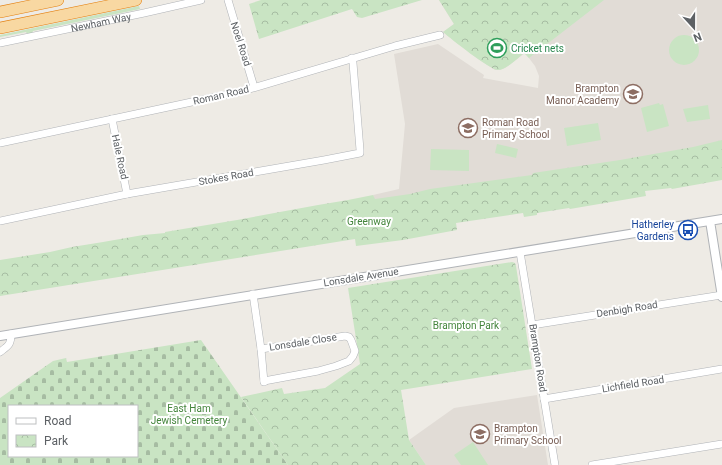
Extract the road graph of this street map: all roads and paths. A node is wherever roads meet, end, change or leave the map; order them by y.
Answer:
1 (58, 0) edge
2 (136, 0) edge
3 (201, 0) edge
4 (228, 0) edge
5 (0, 12) edge
6 (0, 28) edge
7 (440, 35) dead end
8 (0, 43) edge
9 (352, 58) junction
10 (254, 87) junction
11 (112, 119) junction
12 (0, 143) edge
13 (127, 194) junction
14 (722, 219) edge
15 (0, 221) edge
16 (710, 221) junction
17 (520, 252) junction
18 (253, 294) junction
19 (722, 296) edge
20 (532, 325) junction
21 (10, 334) junction
22 (0, 336) edge
23 (262, 349) junction
24 (0, 352) edge
25 (722, 369) edge
26 (544, 399) junction
27 (722, 444) edge
28 (639, 461) edge
29 (555, 465) edge
30 (592, 465) edge

1 - 5 highway
2 - 6 highway, Newham Way
3 - 8 street, Newham Way
4 - 10 street, Noel Road
7 - 9 street, Roman Road
9 - 10 street, Roman Road
9 - 13 street, Stokes Road
10 - 11 street, Roman Road
11 - 12 street, Roman Road
11 - 13 street, Hale Road
13 - 15 street, Stokes Road
14 - 16 street, Lonsdale Avenue
16 - 17 street, Lonsdale Avenue
16 - 19 street
17 - 18 street, Lonsdale Avenue
17 - 20 street, Brampton Road
18 - 21 street, Lonsdale Avenue
18 - 23 street, Lonsdale Close
19 - 20 street, Denbigh Road
20 - 26 street, Brampton Road
21 - 22 street, Lonsdale Avenue
21 - 24 street
23 - 23 street, Lonsdale Close
25 - 26 street, Lichfield Road
26 - 29 street, Brampton Road
27 - 28 street
28 - 30 street

